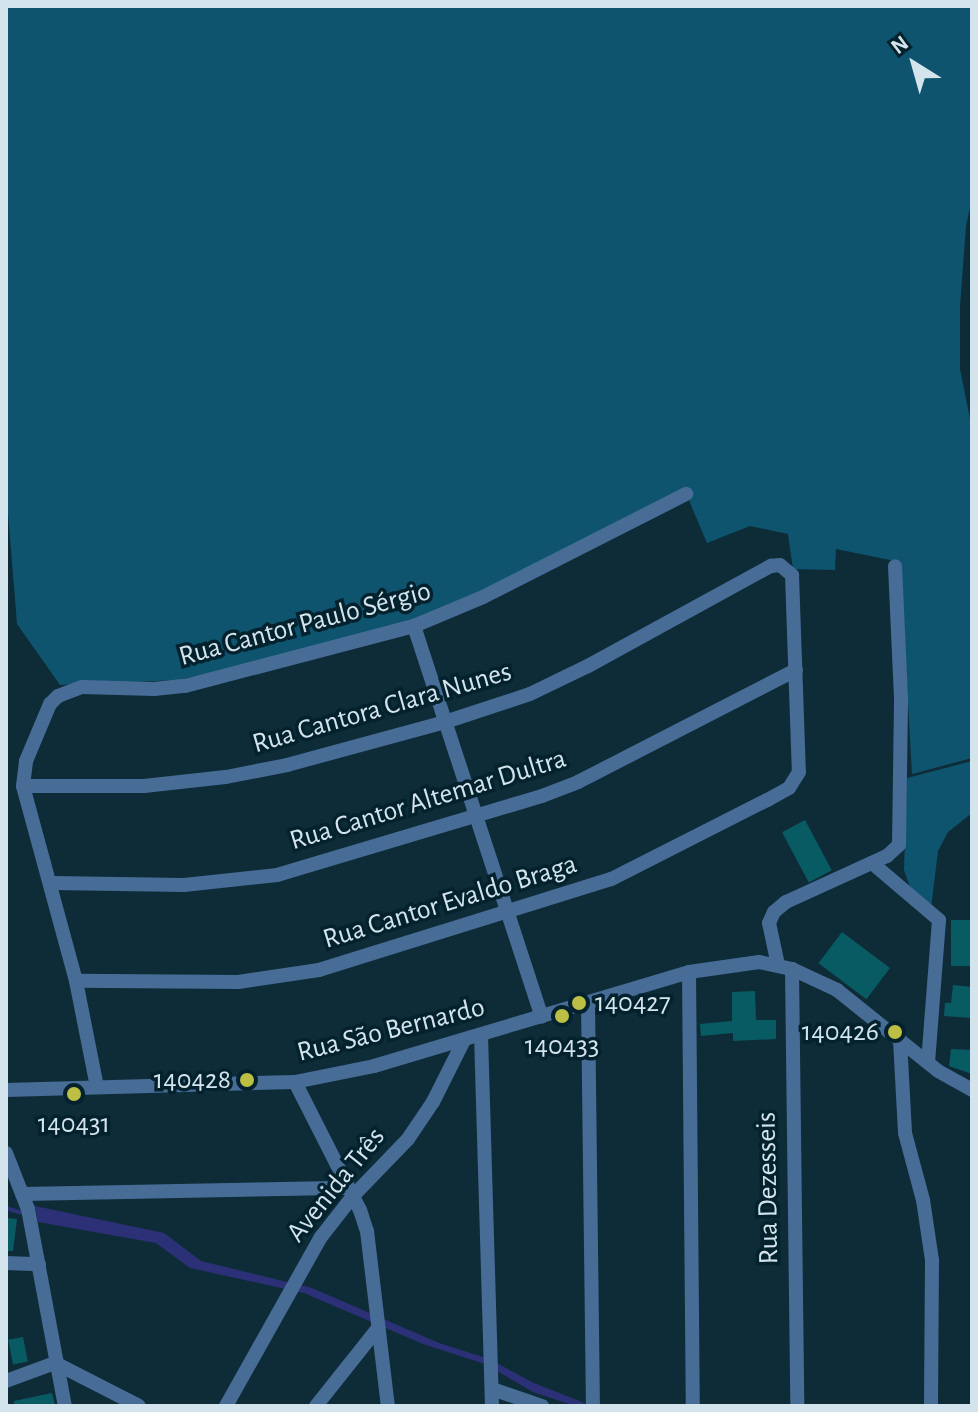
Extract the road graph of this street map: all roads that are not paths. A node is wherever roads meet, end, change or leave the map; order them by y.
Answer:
1 (686, 494) dead end
2 (895, 566) dead end
3 (414, 626) junction
4 (796, 670) junction
5 (445, 722) junction
6 (23, 786) junction
7 (476, 816) junction
8 (872, 863) junction
9 (52, 883) junction
10 (509, 913) junction
11 (785, 967) junction
12 (689, 972) junction
13 (76, 981) junction
14 (588, 1002) junction
15 (542, 1017) junction
16 (481, 1035) junction
17 (464, 1040) junction
18 (900, 1040) junction
19 (928, 1062) junction
20 (295, 1082) junction
21 (97, 1087) junction
22 (970, 1087) edge
23 (6, 1090) edge
24 (6, 1153) edge
25 (351, 1192) junction
26 (22, 1194) junction
27 (6, 1263) edge
28 (39, 1264) junction
29 (378, 1328) junction
30 (55, 1363) junction
31 (6, 1381) edge
32 (492, 1389) junction
33 (593, 1400) edge
34 (65, 1406) edge
35 (139, 1406) edge
36 (226, 1406) edge
37 (316, 1406) edge
38 (388, 1406) edge
39 (492, 1406) edge
40 (542, 1406) edge
41 (693, 1406) edge
42 (797, 1406) edge
43 (931, 1406) edge

1 - 3 street, Rua Cantor Paulo Sérgio
2 - 8 street
3 - 5 street
3 - 6 street, Rua Cantor Paulo Sérgio
4 - 5 street, Rua Cantora Clara Nunes
4 - 7 street, Rua Cantor Altemar Dultra
4 - 10 street, Rua Cantor Evaldo Braga
5 - 6 street, Rua Cantora Clara Nunes
5 - 7 street
6 - 9 street
7 - 9 street, Rua Cantor Altemar Dultra
7 - 10 street
8 - 11 street, Rua Dezesseis
8 - 19 street
9 - 13 street
10 - 13 street, Rua Cantor Evaldo Braga
10 - 15 street
11 - 12 street, Rua São Bernardo
11 - 18 street
11 - 42 street, Rua Dezesseis
12 - 14 street, Rua São Bernardo
12 - 41 street
13 - 21 street
14 - 15 street, Rua São Bernardo
14 - 33 street
15 - 16 street, Rua São Bernardo
16 - 17 street, Rua São Bernardo
16 - 32 street
17 - 20 street, Rua São Bernardo
17 - 25 street, Avenida Três
18 - 19 street
18 - 43 street
19 - 22 street
20 - 21 street, Rua São Bernardo
20 - 25 street
21 - 23 street, Rua São Bernardo
24 - 26 street
25 - 26 street
25 - 29 street
25 - 36 street, Avenida Três
26 - 28 street
27 - 28 street
28 - 30 street
29 - 37 street
29 - 38 street
30 - 31 street
30 - 34 street
30 - 35 street
32 - 39 street
32 - 40 street

